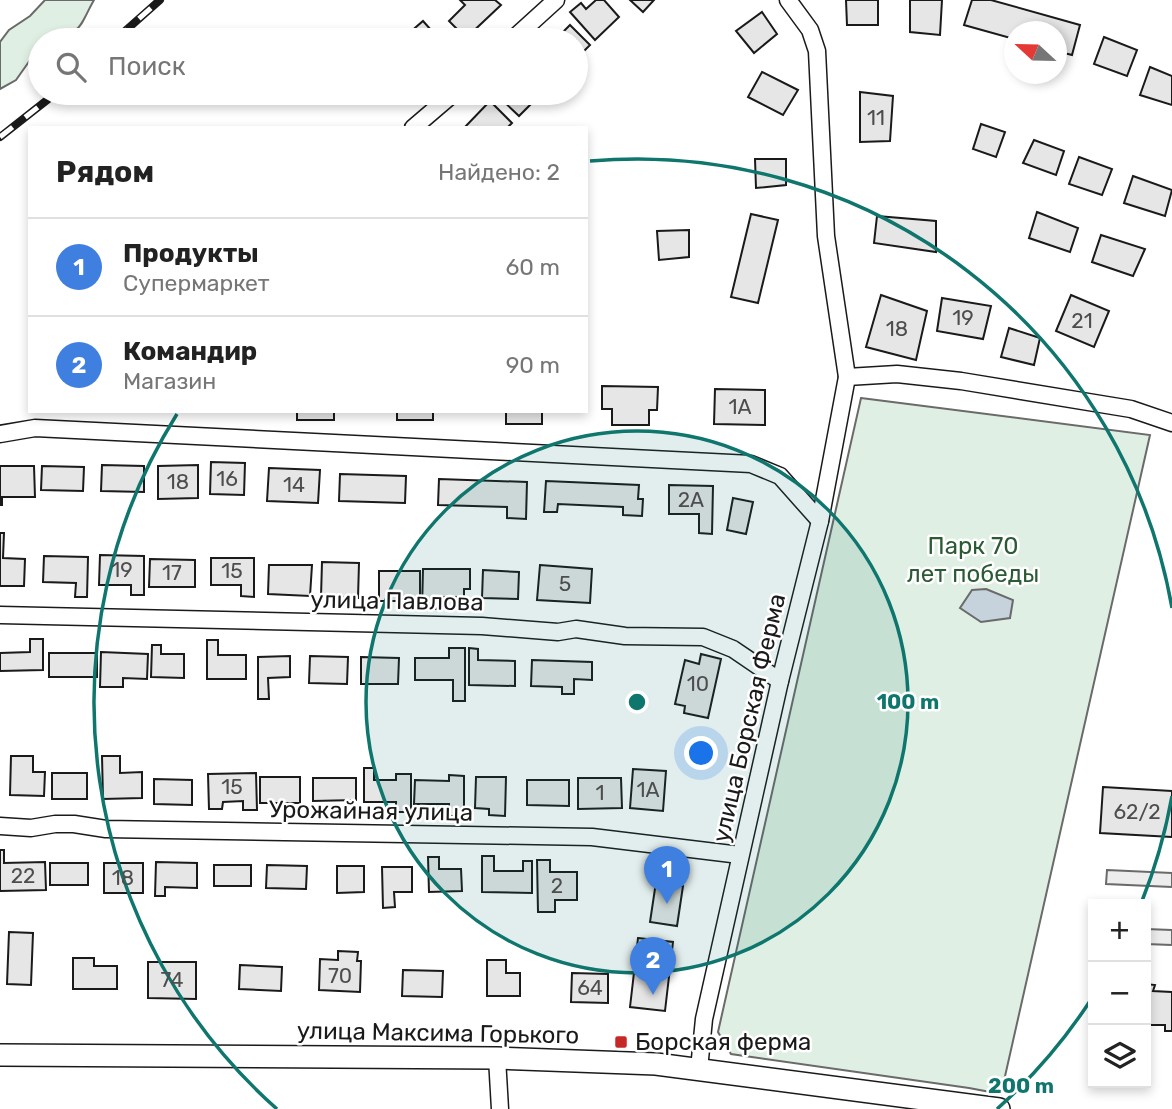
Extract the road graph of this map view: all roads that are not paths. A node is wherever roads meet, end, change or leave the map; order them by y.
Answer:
1 (556, 0) edge
2 (788, 0) edge
3 (525, 28) edge
4 (440, 105) edge
5 (415, 126) edge
6 (847, 377) junction
7 (1172, 423) edge
8 (0, 434) edge
9 (820, 522) junction
10 (0, 615) edge
11 (780, 681) junction
12 (0, 826) edge
13 (740, 855) junction
14 (0, 1055) edge
15 (497, 1058) junction
16 (699, 1069) junction
17 (500, 1109) edge
18 (999, 1109) edge

1 - 3 street
2 - 6 street, улица Борская Ферма
4 - 5 street
6 - 7 street
6 - 9 street, улица Борская Ферма
8 - 9 street
9 - 11 street, улица Борская Ферма
10 - 11 street, улица Павлова
11 - 13 street, улица Борская Ферма
12 - 13 street, Урожайная улица
13 - 16 street, улица Борская Ферма
14 - 15 street, улица Максима Горького
15 - 16 street, улица Максима Горького
15 - 17 street
16 - 18 street, улица Максима Горького

